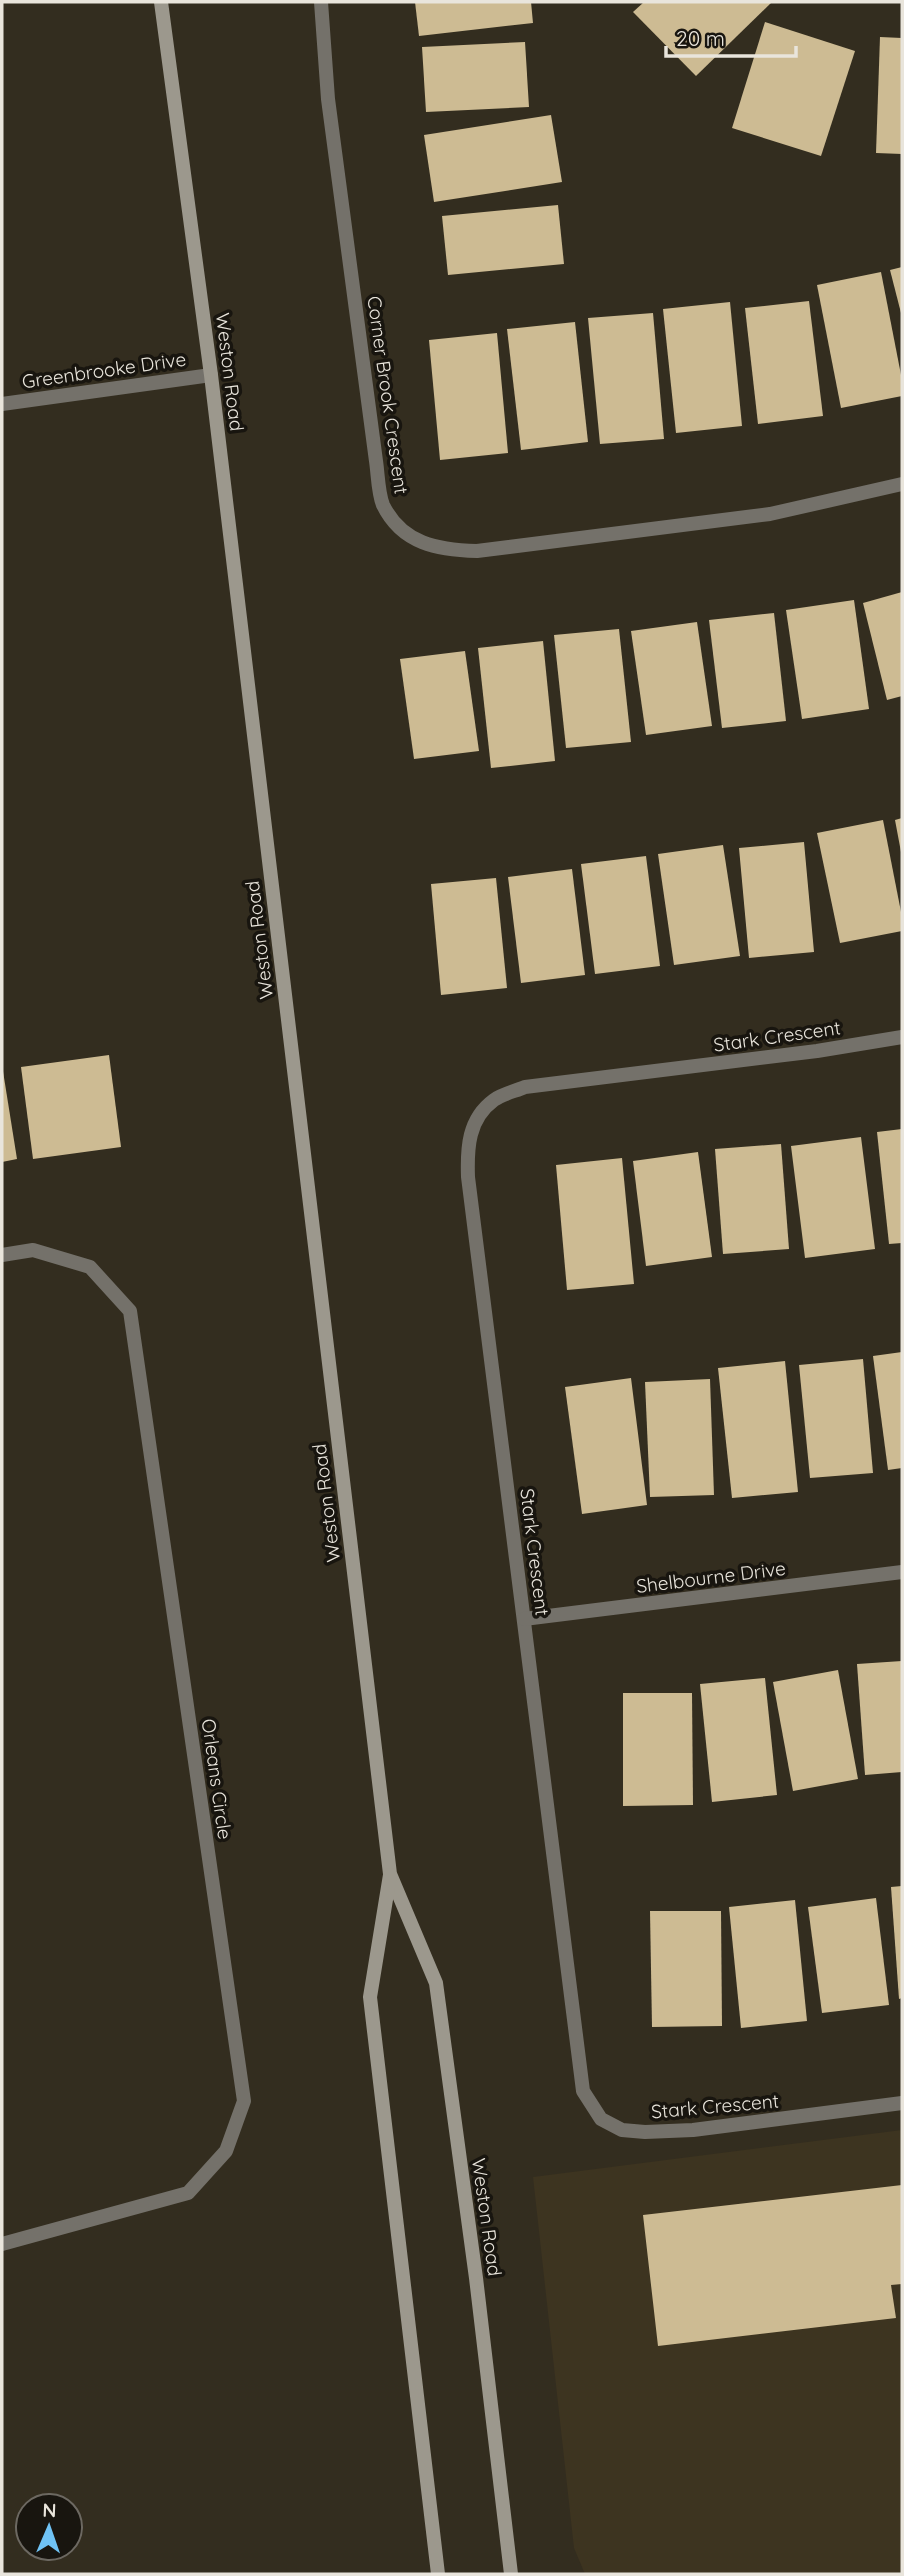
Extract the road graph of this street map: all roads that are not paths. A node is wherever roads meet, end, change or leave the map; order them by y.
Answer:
1 (161, 2) edge
2 (321, 2) edge
3 (211, 374) junction
4 (2, 404) edge
5 (902, 484) edge
6 (902, 1037) edge
7 (2, 1255) edge
8 (902, 1573) edge
9 (524, 1619) junction
10 (390, 1874) junction
11 (902, 2104) edge
12 (2, 2244) edge
13 (438, 2574) edge
14 (511, 2574) edge

1 - 3 main road, Weston Road
2 - 5 street, Corner Brook Crescent
3 - 4 street, Greenbrooke Drive
3 - 10 main road, Weston Road
6 - 9 street, Stark Crescent
7 - 12 street, Orleans Circle
8 - 9 street, Shelbourne Drive
9 - 11 street, Stark Crescent
10 - 13 main road, Weston Road
10 - 14 main road, Weston Road

